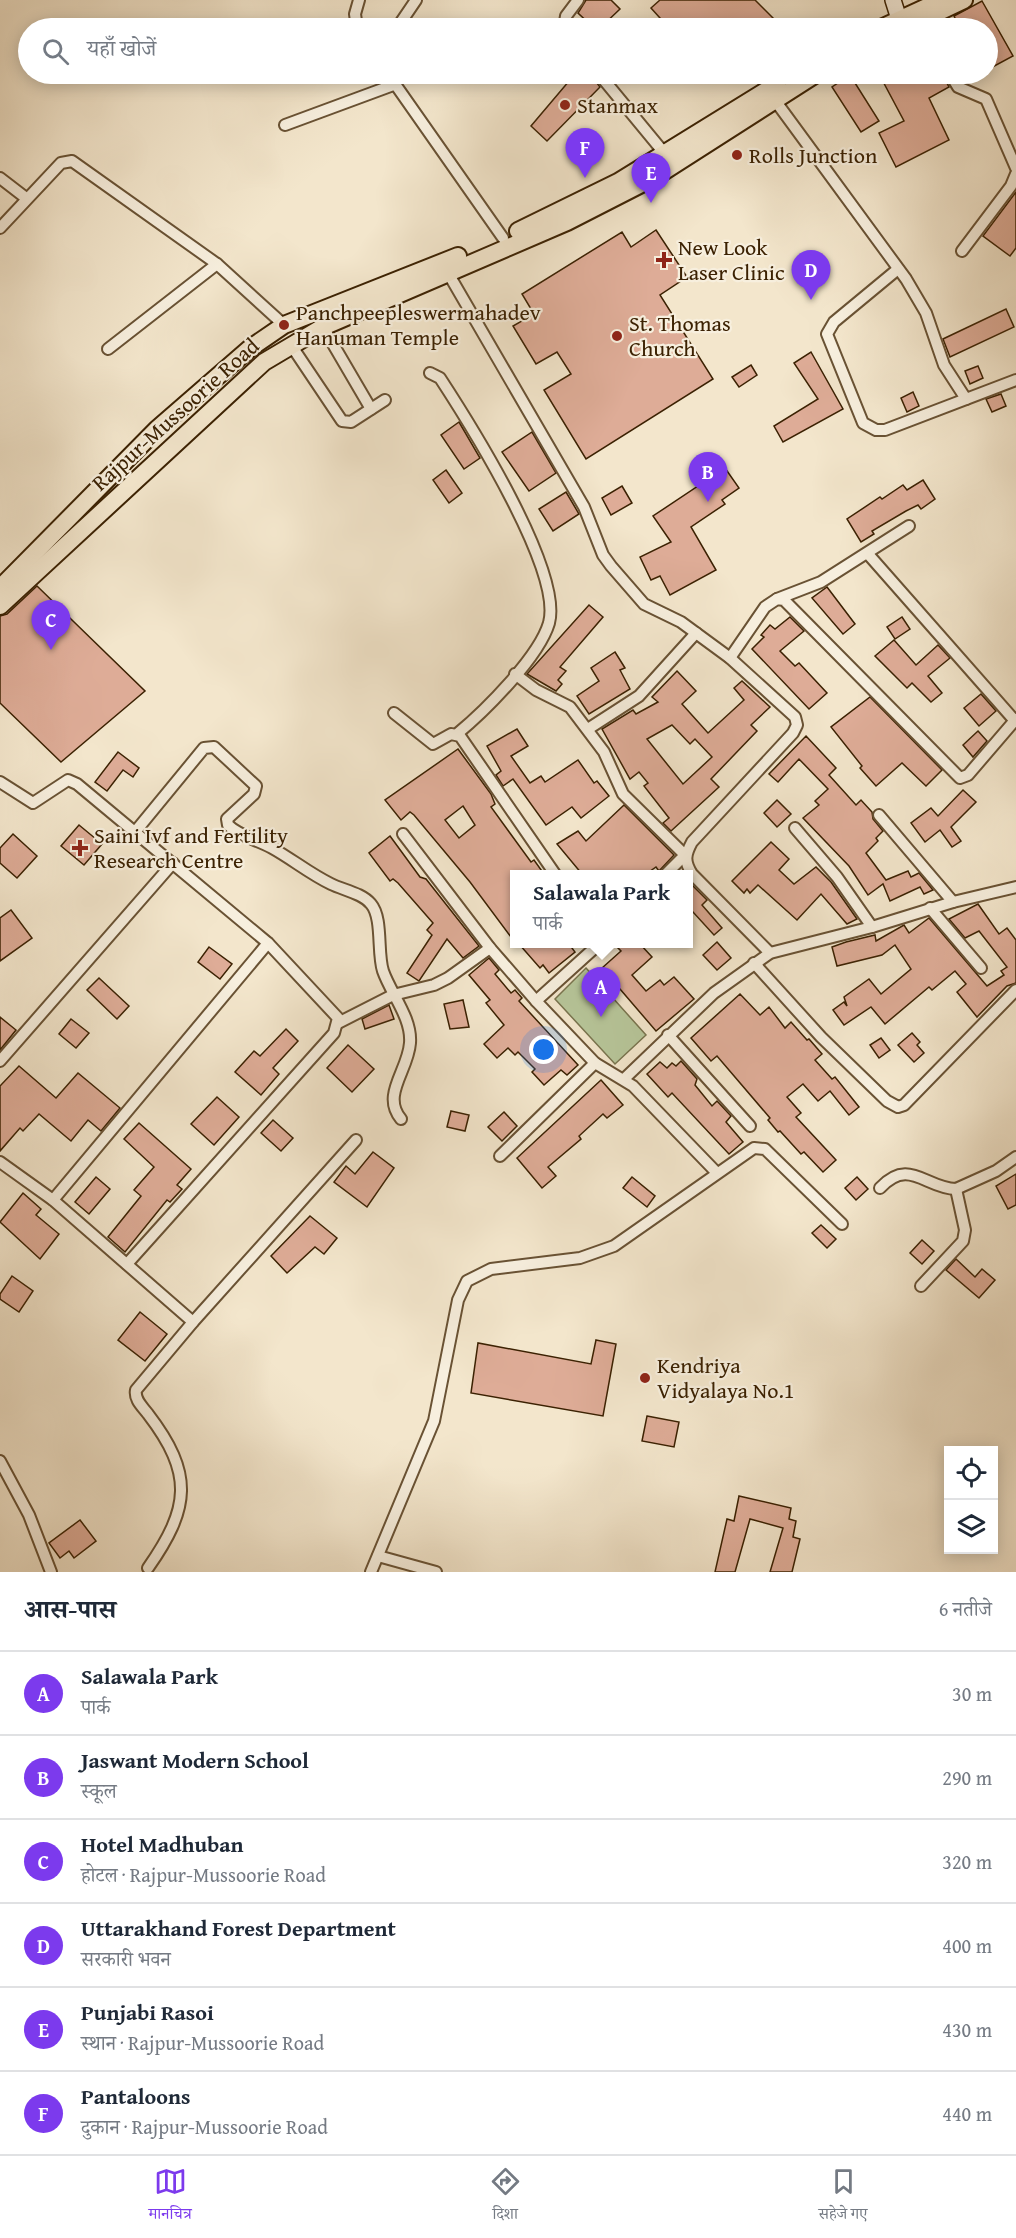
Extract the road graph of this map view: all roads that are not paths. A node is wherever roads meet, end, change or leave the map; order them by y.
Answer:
1 (359, 0) edge
2 (416, 0) edge
3 (578, 0) edge
4 (893, 0) edge
5 (942, 0) edge
6 (964, 0) edge
7 (355, 18) edge
8 (403, 18) edge
9 (566, 18) edge
10 (900, 18) edge
11 (912, 18) edge
12 (935, 18) edge
13 (396, 84) joint
14 (607, 84) edge
15 (779, 84) edge
16 (799, 84) edge
17 (956, 84) edge
18 (774, 99) junction
19 (285, 125) dead end
20 (665, 154) junction
21 (1016, 168) edge
22 (1016, 174) edge
23 (0, 178) edge
24 (26, 198) junction
25 (0, 228) edge
26 (503, 238) junction
27 (962, 250) dead end
28 (217, 264) junction
29 (898, 269) junction
30 (448, 273) junction
31 (284, 325) junction
32 (323, 327) junction
33 (291, 345) junction
34 (108, 349) dead end
35 (430, 373) dead end
36 (1016, 380) edge
37 (966, 399) junction
38 (385, 400) dead end
39 (371, 409) junction
40 (909, 526) dead end
41 (868, 554) junction
42 (0, 588) edge
43 (777, 599) junction
44 (0, 606) edge
45 (696, 633) junction
46 (730, 658) junction
47 (515, 674) junction
48 (394, 713) dead end
49 (1015, 720) edge
50 (588, 729) junction
51 (457, 734) junction
52 (0, 782) edge
53 (879, 814) dead end
54 (795, 828) dead end
55 (135, 832) junction
56 (403, 834) dead end
57 (685, 855) junction
58 (172, 863) junction
59 (552, 870) edge
60 (670, 870) edge
61 (690, 870) edge
62 (693, 875) edge
63 (1016, 887) edge
64 (953, 902) junction
65 (930, 908) junction
66 (872, 927) junction
67 (268, 943) junction
68 (490, 948) junction
69 (595, 948) edge
70 (770, 953) junction
71 (754, 963) junction
72 (981, 968) dead end
73 (1016, 990) edge
74 (393, 995) junction
75 (536, 1001) junction
76 (338, 1023) junction
77 (668, 1035) junction
78 (0, 1062) edge
79 (595, 1063) junction
80 (624, 1079) junction
81 (401, 1119) dead end
82 (750, 1126) dead end
83 (356, 1140) dead end
84 (500, 1156) dead end
85 (1016, 1157) edge
86 (0, 1162) edge
87 (717, 1173) junction
88 (880, 1188) dead end
89 (956, 1189) junction
90 (53, 1200) junction
91 (842, 1224) dead end
92 (127, 1264) junction
93 (921, 1286) dead end
94 (193, 1322) junction
95 (0, 1461) edge
96 (378, 1556) junction
97 (148, 1568) dead end
98 (51, 1572) edge
99 (371, 1572) edge
100 (436, 1572) edge

1 - 7 street
2 - 8 street
3 - 9 street
4 - 10 street
5 - 11 main road
6 - 12 main road
13 - 19 street
13 - 26 street
14 - 20 street
15 - 20 main road, Rajpur-Mussoorie Road
16 - 18 main road, Rajpur-Mussoorie Road
17 - 21 street
18 - 29 street
18 - 30 main road, Rajpur-Mussoorie Road
20 - 26 main road, Rajpur-Mussoorie Road
22 - 27 street
23 - 24 street
24 - 25 street
24 - 28 street
26 - 31 main road, Rajpur-Mussoorie Road
28 - 31 street
28 - 34 street
29 - 37 street
29 - 37 street
30 - 32 main road, Rajpur-Mussoorie Road
30 - 45 street
31 - 42 main road, Rajpur-Mussoorie Road
32 - 33 main road, Rajpur-Mussoorie Road
32 - 39 street
33 - 39 street
33 - 44 main road, Rajpur-Mussoorie Road
35 - 47 street
36 - 37 street
38 - 39 street
40 - 41 street
41 - 43 street
41 - 49 street
43 - 46 street
43 - 49 street
45 - 46 street
45 - 50 street
46 - 57 street
47 - 50 street
47 - 51 street
48 - 51 street
50 - 57 street
51 - 59 street
52 - 55 street
53 - 64 street
54 - 66 street
55 - 58 street
55 - 74 street
56 - 68 street
57 - 60 street
57 - 61 street
58 - 67 street
58 - 78 street
62 - 70 street
63 - 64 street
64 - 65 street
65 - 66 street
65 - 72 street
66 - 70 street
67 - 76 street
67 - 90 street
68 - 74 street
68 - 75 street
69 - 75 street
70 - 71 street
71 - 73 street
71 - 77 street
74 - 76 street
74 - 81 street
75 - 79 street
76 - 92 street
77 - 80 street
77 - 82 street
79 - 80 street
79 - 84 street
80 - 87 street
83 - 94 street
85 - 89 street
86 - 90 street
87 - 91 street
87 - 96 street
88 - 89 street
89 - 93 street
90 - 92 street
92 - 94 street
94 - 97 street
95 - 98 street
96 - 99 street
96 - 100 street

